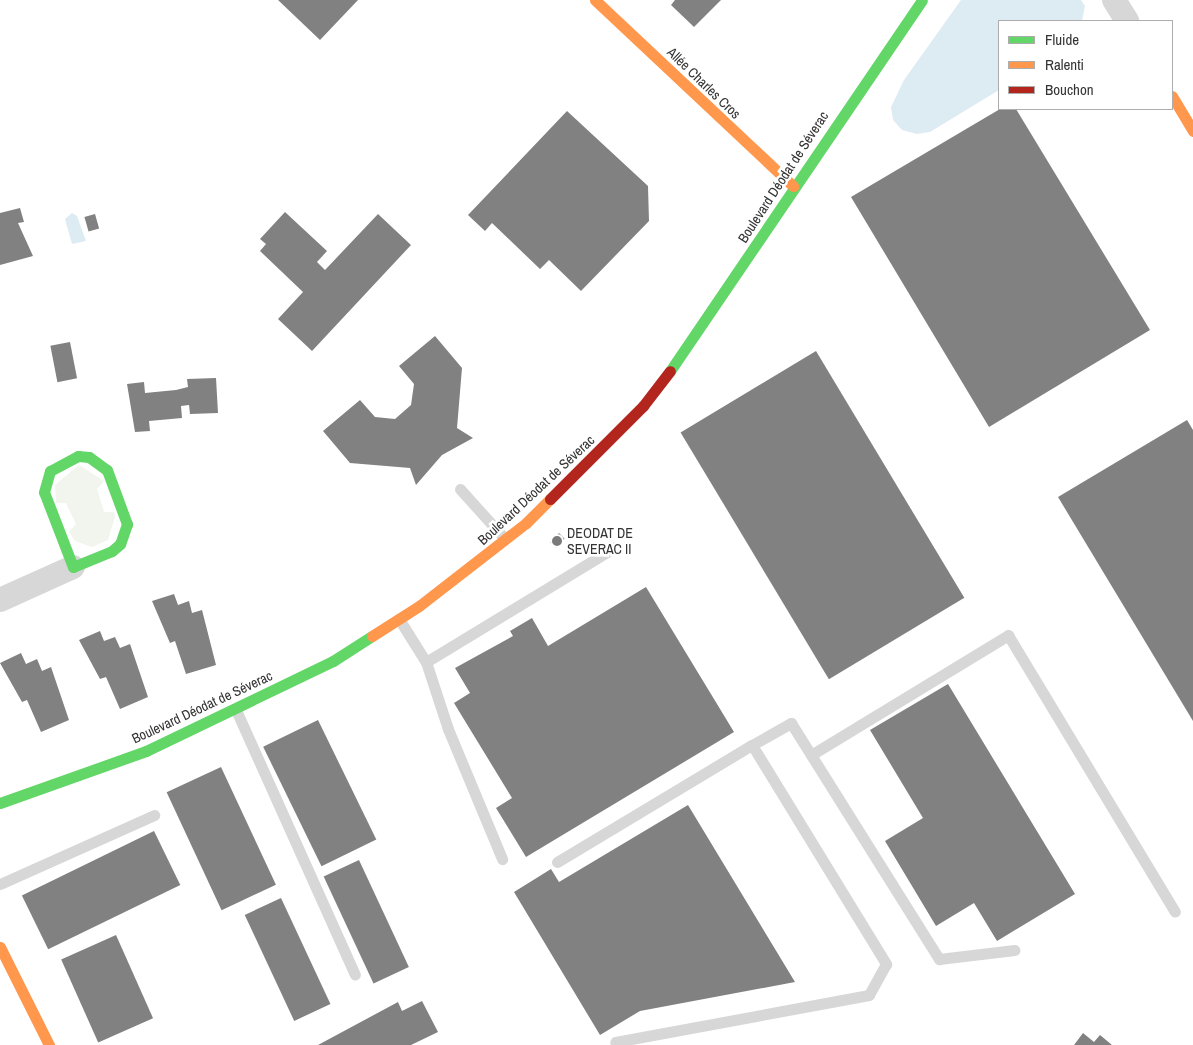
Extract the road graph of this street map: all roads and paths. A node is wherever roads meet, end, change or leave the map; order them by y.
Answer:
1 (595, 0) edge
2 (922, 0) edge
3 (1114, 0) edge
4 (1126, 20) edge
5 (1173, 98) edge
6 (1193, 131) edge
7 (793, 186) junction
8 (460, 489) dead end
9 (506, 540) junction
10 (615, 547) dead end
11 (73, 567) junction
12 (0, 600) edge
13 (399, 619) junction
14 (426, 662) junction
15 (236, 710) junction
16 (752, 745) junction
17 (810, 755) junction
18 (0, 802) edge
19 (154, 816) dead end
20 (502, 859) dead end
21 (557, 862) dead end
22 (0, 884) edge
23 (1175, 912) dead end
24 (0, 947) edge
25 (1014, 950) dead end
26 (355, 975) dead end
27 (615, 1042) dead end
28 (49, 1045) edge

1 - 7 street, Allée Charles Cros
2 - 7 street, Boulevard Déodat de Séverac
3 - 4 street
5 - 6 street
7 - 9 street, Boulevard Déodat de Séverac
8 - 9 lane
9 - 13 street, Boulevard Déodat de Séverac
10 - 14 lane
11 - 11 street
11 - 12 street
13 - 14 lane
13 - 15 street, Boulevard Déodat de Séverac
14 - 20 lane
15 - 18 street, Boulevard Déodat de Séverac
15 - 26 lane
16 - 17 lane
16 - 21 lane
16 - 27 lane
17 - 23 lane
17 - 25 lane
19 - 22 lane
24 - 28 street

